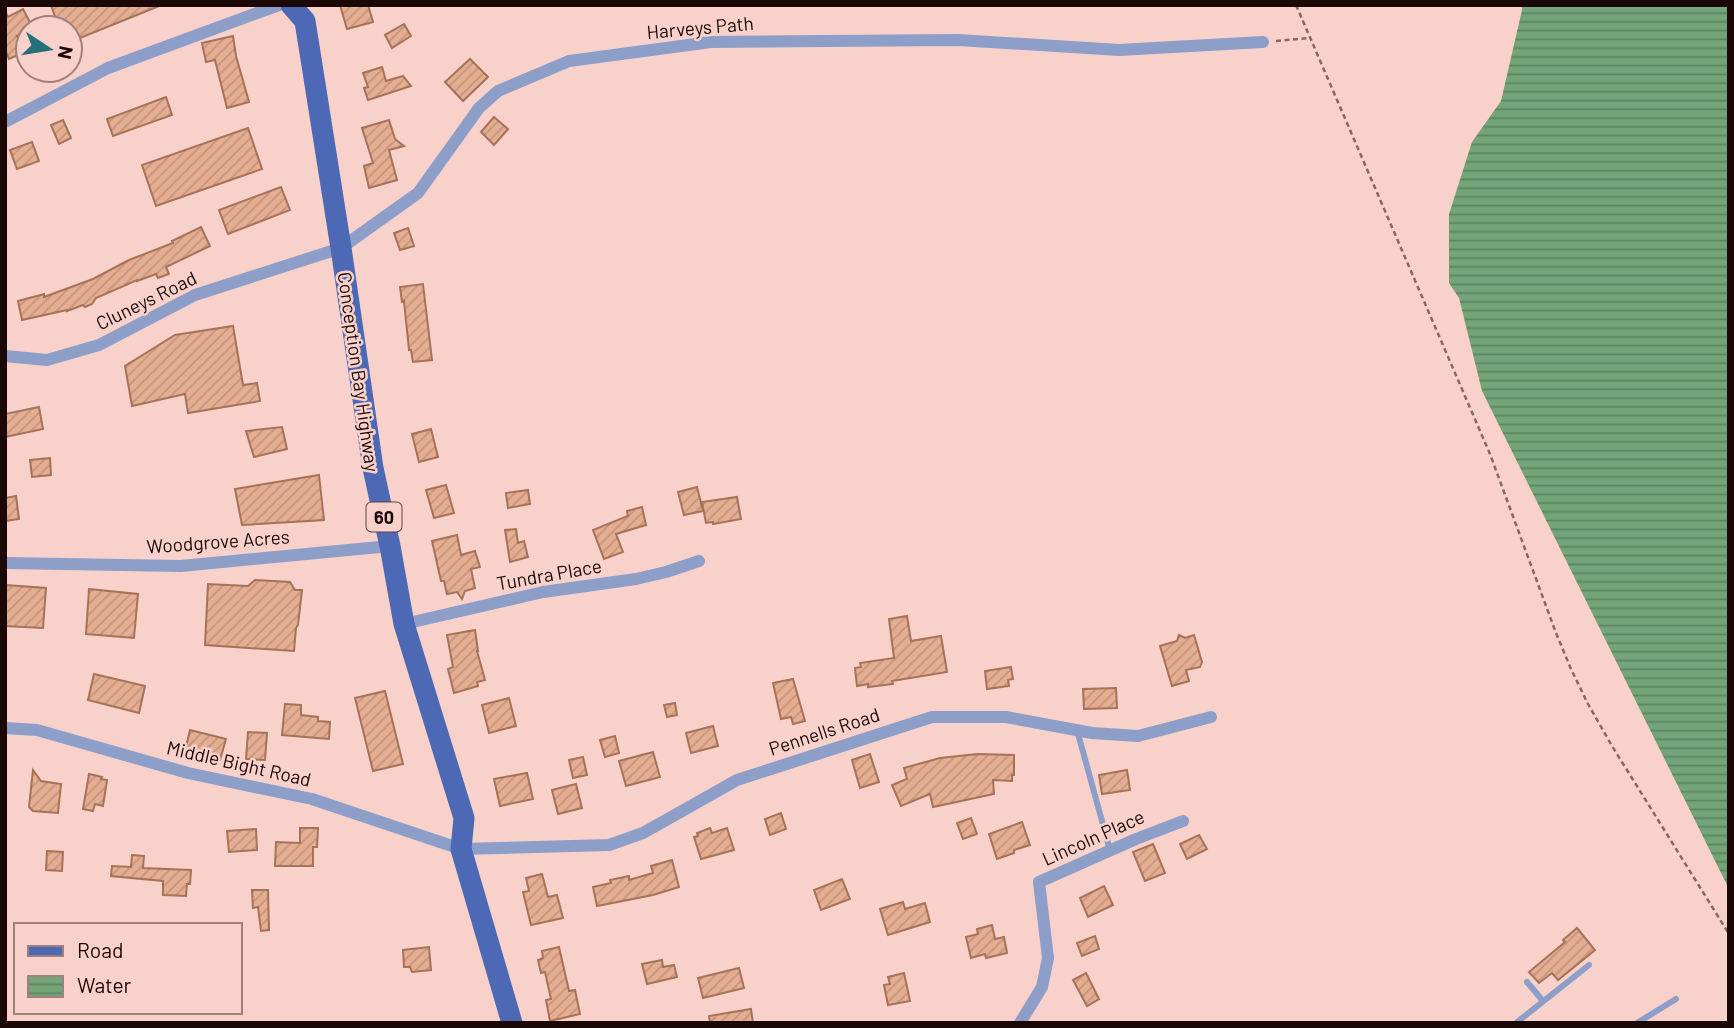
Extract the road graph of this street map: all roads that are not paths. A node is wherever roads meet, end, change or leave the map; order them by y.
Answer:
1 (279, 5) edge
2 (291, 5) edge
3 (1263, 42) road end
4 (5, 122) edge
5 (341, 248) junction
6 (5, 356) edge
7 (390, 546) junction
8 (699, 561) dead end
9 (5, 563) edge
10 (404, 624) junction
11 (1211, 717) dead end
12 (5, 728) edge
13 (1077, 730) junction
14 (1183, 821) dead end
15 (461, 849) junction
16 (1110, 850) junction
17 (1589, 965) dead end
18 (1527, 982) dead end
19 (1676, 999) dead end
20 (1544, 1001) junction
21 (512, 1023) edge
22 (1020, 1023) edge
23 (1516, 1023) edge
24 (1637, 1023) edge

1 - 4 street
2 - 5 main road, Conception Bay Highway / 60
3 - 5 street, Harveys Path
5 - 6 street, Cluneys Road
5 - 7 main road, Conception Bay Highway / 60
7 - 9 street, Woodgrove Acres
7 - 10 main road, Conception Bay Highway / 60
8 - 10 street, Tundra Place
10 - 15 main road, Conception Bay Highway / 60
11 - 13 street, Pennells Road
12 - 15 street, Middle Bight Road
13 - 15 street, Pennells Road
13 - 16 lane
14 - 16 street, Lincoln Place
15 - 21 main road, Conception Bay Highway / 60
16 - 22 street, Lincoln Place
17 - 20 lane
18 - 20 lane
19 - 24 lane
20 - 23 lane

